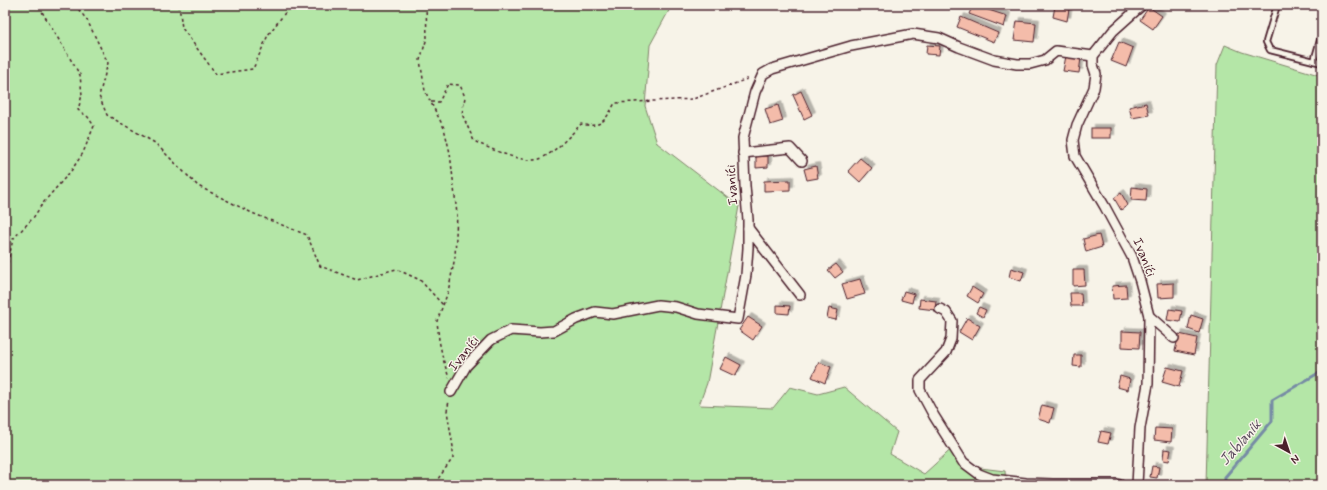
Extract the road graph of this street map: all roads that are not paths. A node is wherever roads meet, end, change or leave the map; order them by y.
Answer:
1 (1142, 5) edge
2 (1277, 5) edge
3 (1322, 33) edge
4 (1094, 56) junction
5 (1314, 61) junction
6 (1322, 63) edge
7 (743, 153) junction
8 (802, 161) dead end
9 (748, 228) junction
10 (800, 295) dead end
11 (940, 309) dead end
12 (1149, 316) junction
13 (1174, 338) dead end
14 (451, 392) road end
15 (1120, 485) edge
16 (1137, 485) edge

1 - 4 street
2 - 5 lane
3 - 5 lane
4 - 7 street, Ivanići
4 - 12 street, Ivanići
5 - 6 lane
7 - 8 street
7 - 9 street, Ivanići
9 - 10 street
9 - 14 street, Ivanići
11 - 15 street
12 - 13 street
12 - 16 street, Ivanići

